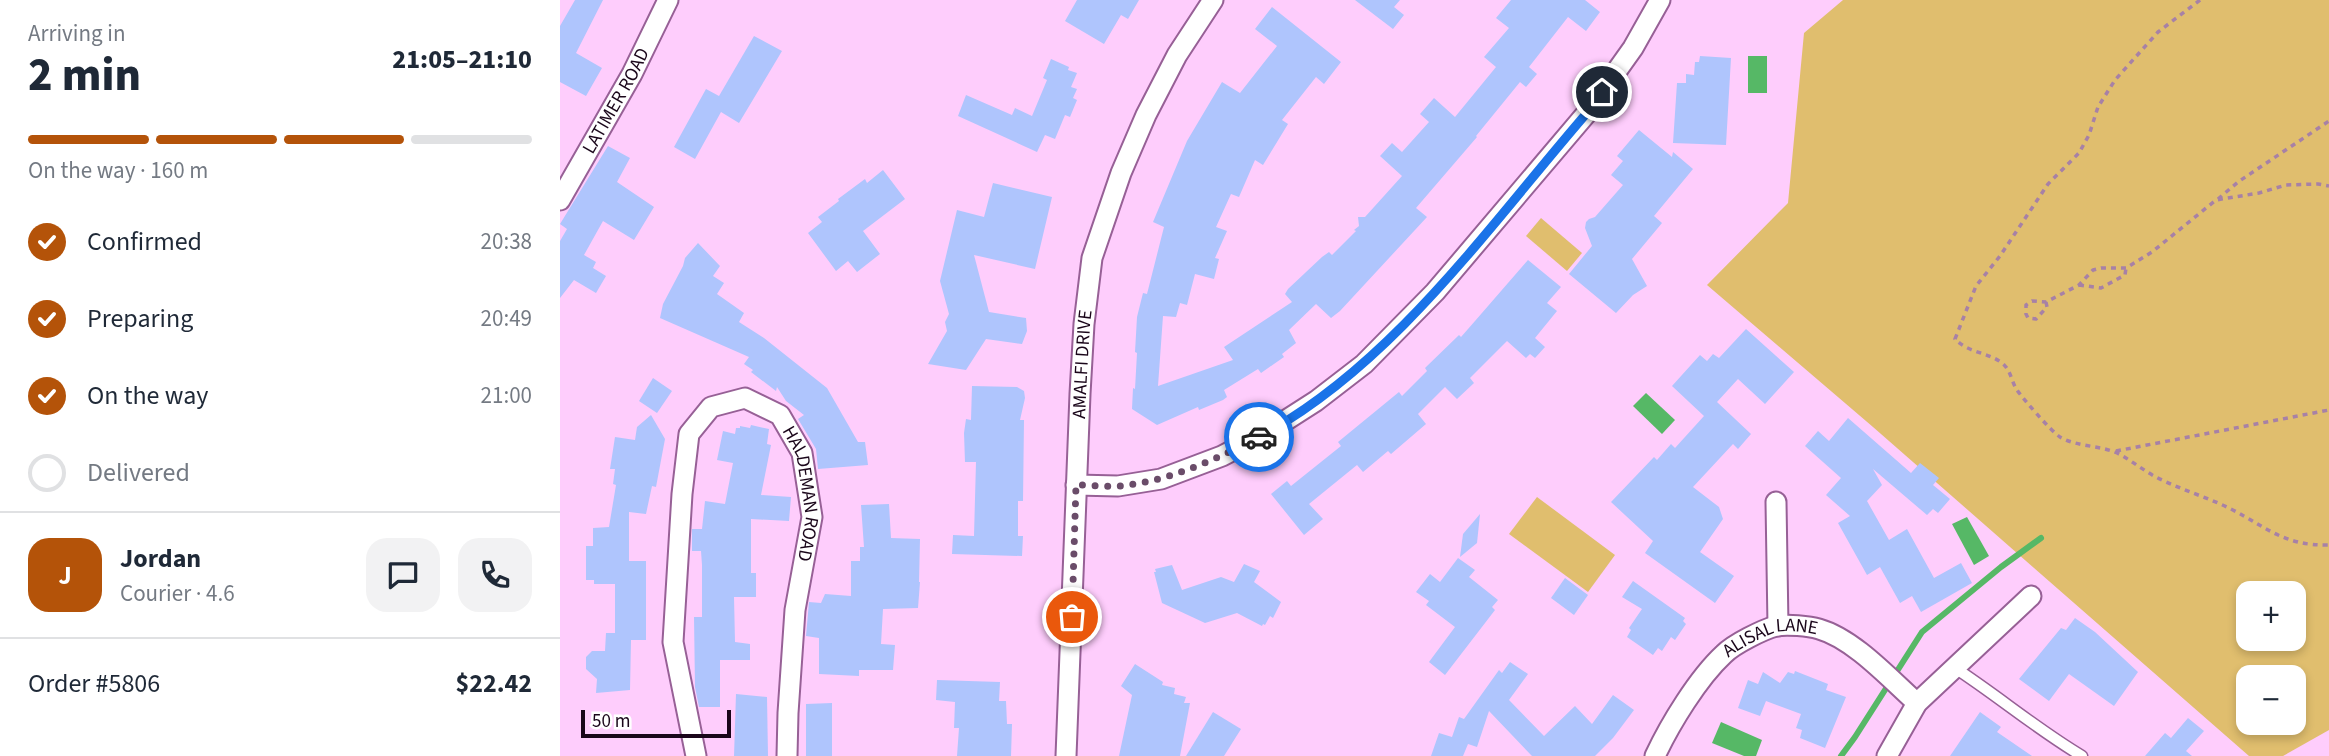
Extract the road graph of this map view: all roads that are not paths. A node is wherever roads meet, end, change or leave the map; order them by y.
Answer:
1 (668, 0) edge
2 (1213, 0) edge
3 (1660, 0) edge
4 (560, 201) edge
5 (1076, 485) junction
6 (1776, 502) dead end
7 (2031, 596) dead end
8 (1778, 626) junction
9 (1955, 668) junction
10 (1917, 703) junction
11 (696, 756) edge
12 (787, 756) edge
13 (1066, 756) edge
14 (1655, 756) edge
15 (1887, 756) edge
16 (2082, 756) edge

1 - 4 street, LATIMER ROAD
2 - 5 street, AMALFI DRIVE
3 - 5 street
5 - 13 street, AMALFI DRIVE
6 - 8 street
7 - 9 street
8 - 10 street, ALISAL LANE
8 - 14 street, ALISAL LANE
9 - 10 street
9 - 16 lane
10 - 15 street
11 - 12 street, HALDEMAN ROAD

